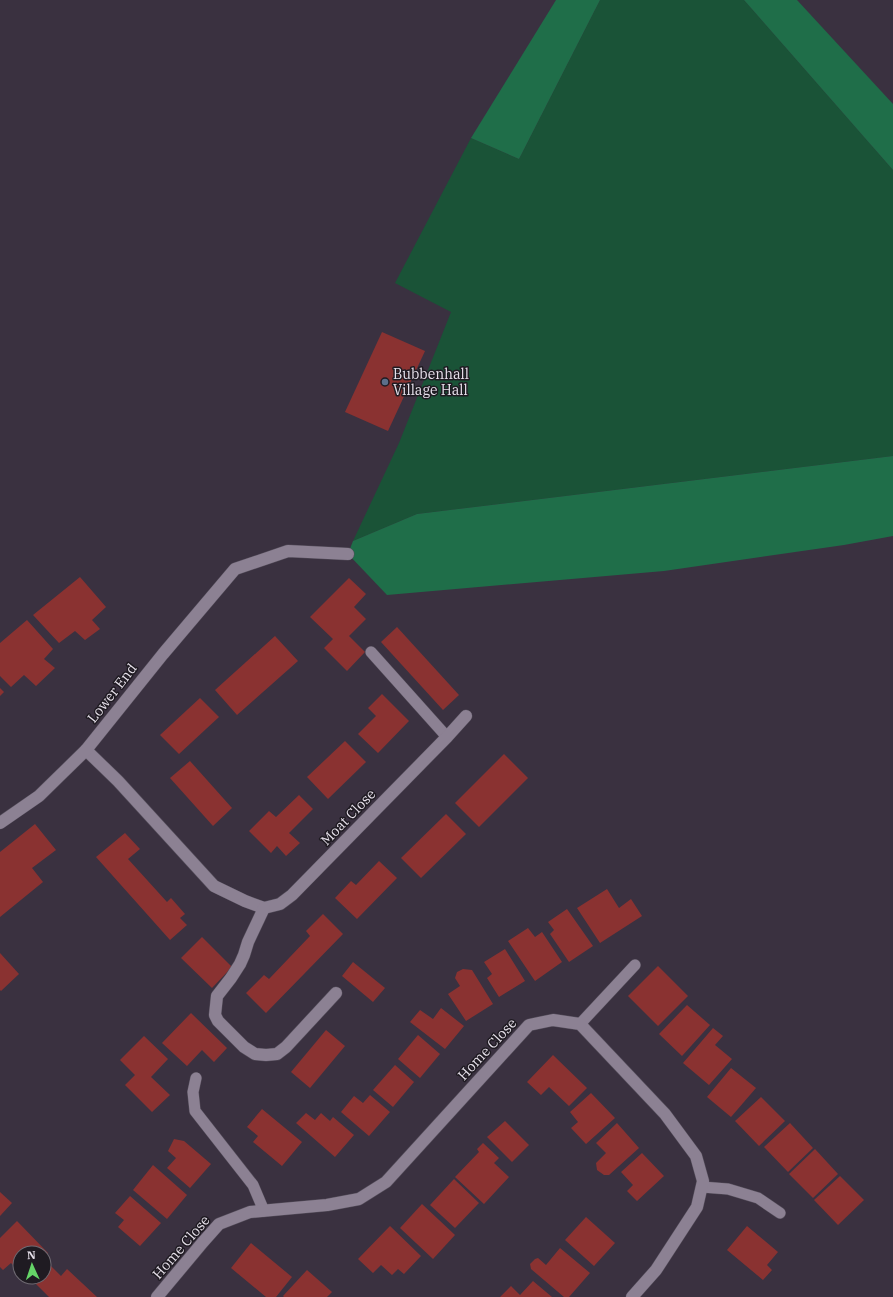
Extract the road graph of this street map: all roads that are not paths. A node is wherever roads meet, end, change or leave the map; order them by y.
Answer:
1 (348, 554) dead end
2 (371, 652) dead end
3 (466, 716) dead end
4 (447, 737) junction
5 (86, 750) junction
6 (0, 823) edge
7 (264, 908) junction
8 (635, 965) dead end
9 (336, 993) dead end
10 (580, 1024) junction
11 (196, 1078) dead end
12 (702, 1187) junction
13 (264, 1210) junction
14 (780, 1213) dead end
15 (157, 1297) edge
16 (632, 1297) edge

1 - 5 street, Lower End
2 - 4 lane
3 - 4 street, Moat Close
4 - 7 street, Moat Close
5 - 6 street, Lower End
5 - 7 street
7 - 9 street
8 - 10 lane
10 - 12 street
10 - 13 street, Home Close
11 - 13 lane
12 - 14 lane
12 - 16 street
13 - 15 street, Home Close

